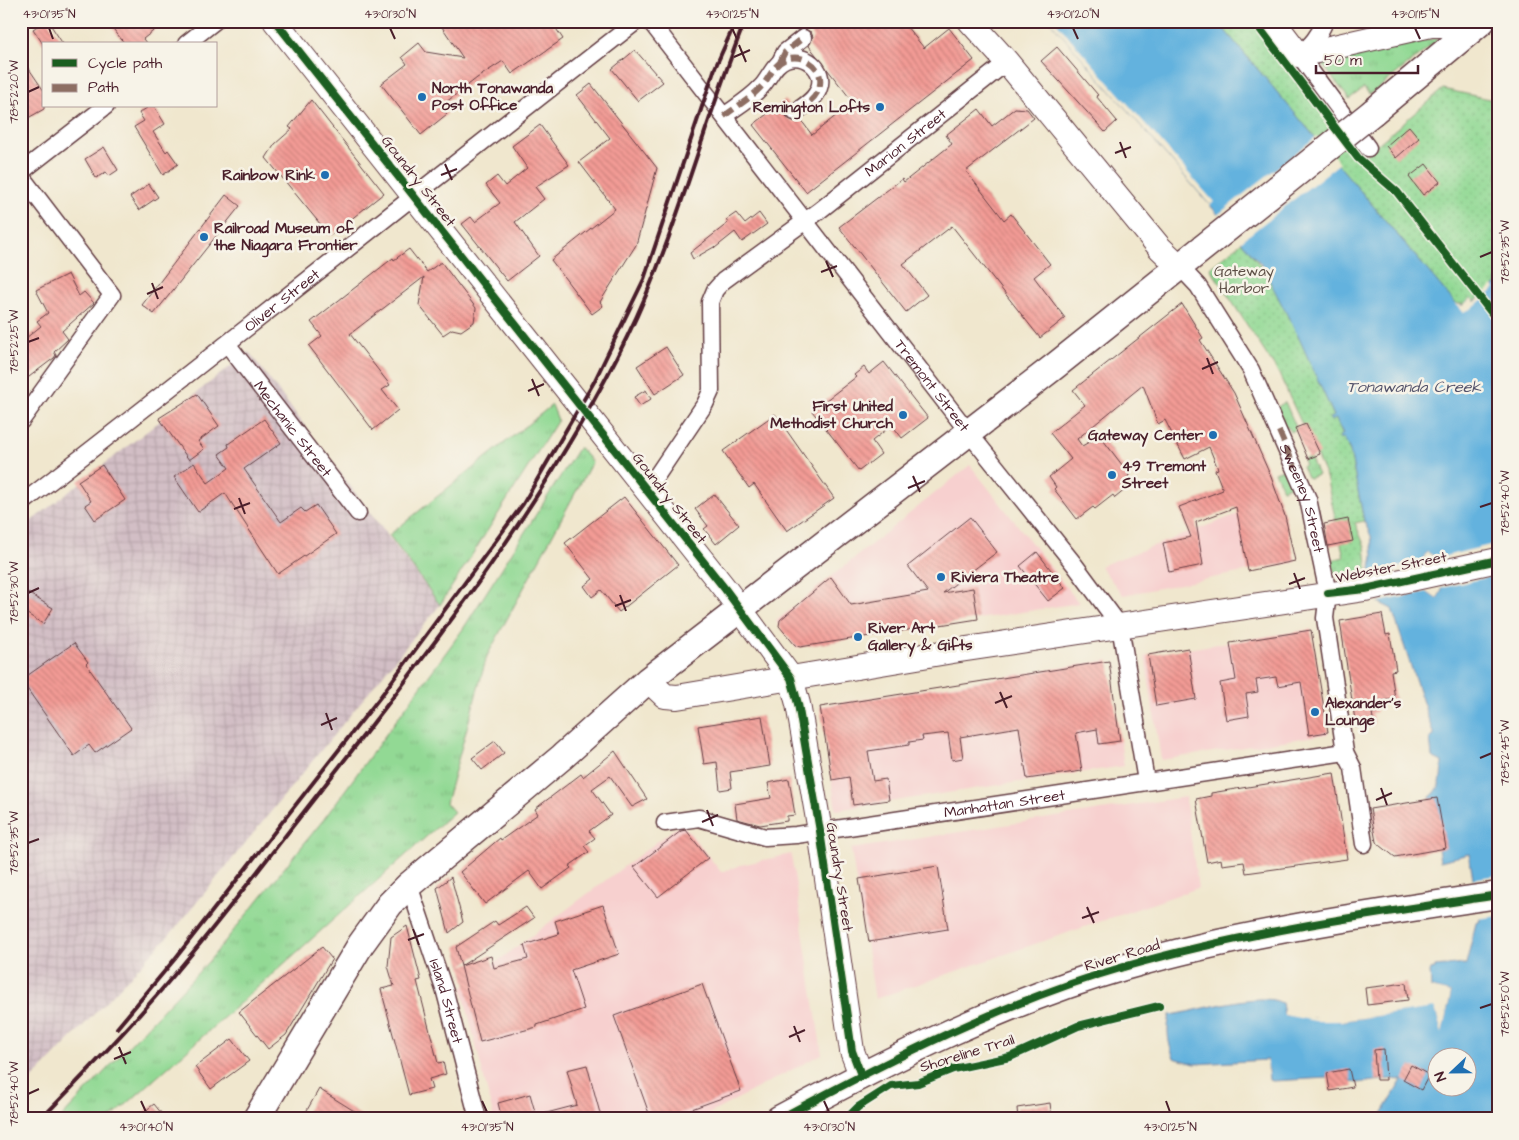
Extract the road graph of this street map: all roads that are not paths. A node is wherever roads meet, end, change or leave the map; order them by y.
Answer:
1 (215, 21) edge
2 (275, 21) edge
3 (637, 21) edge
4 (650, 21) edge
5 (970, 21) edge
6 (1273, 21) edge
7 (1325, 21) edge
8 (1479, 23) edge
9 (803, 38) dead end
10 (189, 42) edge
11 (1299, 56) junction
12 (780, 62) junction
13 (1007, 62) junction
14 (104, 108) edge
15 (795, 112) dead end
16 (724, 116) junction
17 (1368, 148) dead end
18 (21, 174) edge
19 (413, 195) junction
20 (804, 221) junction
21 (1180, 267) junction
22 (228, 345) junction
23 (21, 421) edge
24 (969, 432) junction
25 (647, 490) junction
26 (21, 504) edge
27 (358, 513) dead end
28 (1498, 560) edge
29 (1328, 593) junction
30 (741, 610) junction
31 (1120, 626) junction
32 (791, 678) junction
33 (648, 680) junction
34 (1345, 752) junction
35 (1146, 781) junction
36 (665, 823) dead end
37 (820, 831) junction
38 (1364, 844) dead end
39 (409, 885) junction
40 (1498, 895) edge
41 (861, 1075) junction
42 (256, 1119) edge
43 (478, 1119) edge
44 (779, 1119) edge

1 - 10 street
2 - 19 street, Goundry Street
3 - 19 street, Oliver Street
4 - 16 street, Tremont Street
5 - 13 street
6 - 11 street
7 - 11 street
8 - 11 street
8 - 21 main road, bridge
9 - 12 street
11 - 17 street
12 - 15 street
12 - 16 street
13 - 20 street, Marion Street
13 - 21 street
14 - 18 street
16 - 20 street, Tremont Street
18 - 23 street
19 - 22 street, Oliver Street
19 - 25 street, Goundry Street
20 - 24 street, Tremont Street
20 - 25 street, Marion Street
21 - 24 main road
21 - 29 street, Sweeney Street
22 - 26 street, Oliver Street
22 - 27 street, Mechanic Street
24 - 30 main road
24 - 31 street, Tremont Street
25 - 30 street, Goundry Street
28 - 29 street, Webster Street
29 - 31 street, Webster Street
29 - 34 street, Sweeney Street
30 - 32 street, Goundry Street
30 - 33 main road
31 - 32 street, Webster Street
31 - 35 street, Tremont Street
32 - 33 street, Webster Street
32 - 37 street, Goundry Street
33 - 39 main road
34 - 35 street, Manhattan Street
34 - 38 street, Sweeney Street
35 - 37 street, Manhattan Street
36 - 37 street, Manhattan Street
37 - 41 street, Goundry Street
39 - 42 main road
39 - 43 street, Island Street
40 - 41 main road, River Road
41 - 44 main road, River Road

